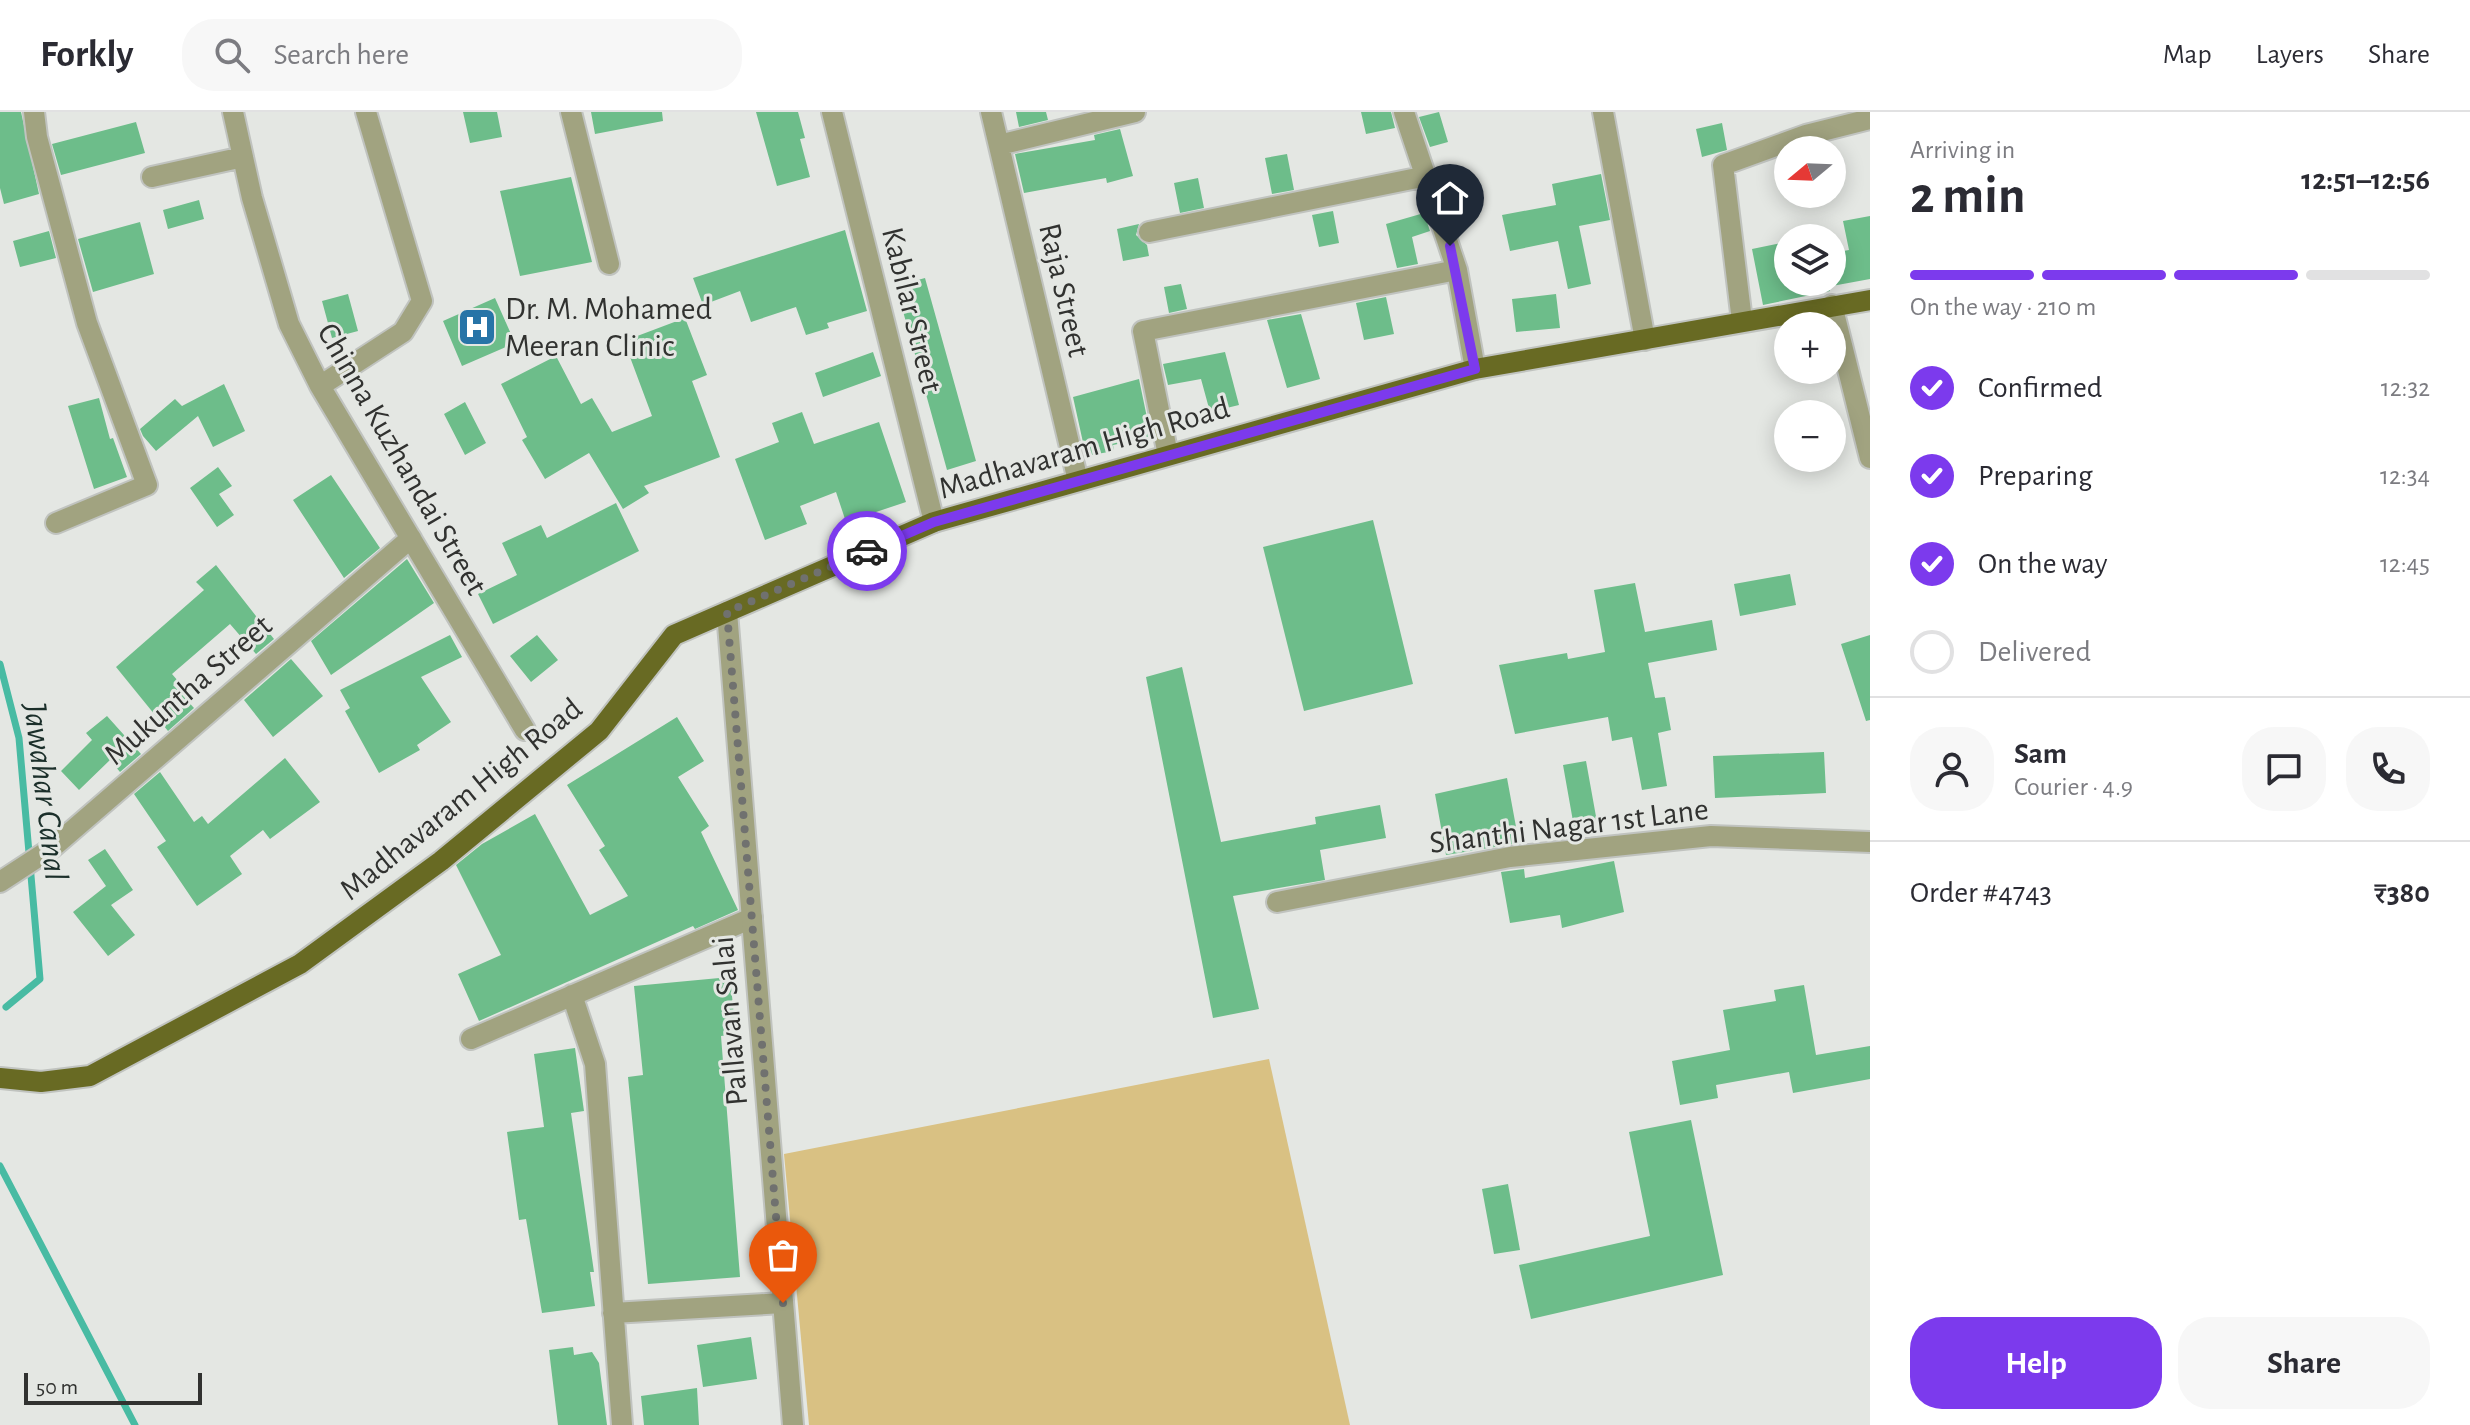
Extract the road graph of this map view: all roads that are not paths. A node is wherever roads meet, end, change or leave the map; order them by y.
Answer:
1 (34, 112) edge
2 (233, 112) edge
3 (366, 112) edge
4 (571, 112) edge
5 (832, 112) edge
6 (991, 112) edge
7 (1135, 112) edge
8 (1404, 112) edge
9 (1603, 112) edge
10 (1870, 119) edge
11 (999, 145) junction
12 (243, 157) junction
13 (1427, 176) junction
14 (152, 177) dead end
15 (1149, 232) dead end
16 (609, 264) dead end
17 (1457, 270) junction
18 (1870, 300) edge
19 (1832, 305) junction
20 (1742, 321) junction
21 (1645, 340) junction
22 (1475, 369) junction
23 (320, 386) junction
24 (1168, 455) junction
25 (1870, 458) edge
26 (1078, 481) junction
27 (934, 522) junction
28 (56, 523) dead end
29 (411, 538) junction
30 (727, 612) junction
31 (525, 730) dead end
32 (1870, 842) edge
33 (0, 882) edge
34 (1277, 902) dead end
35 (752, 918) junction
36 (572, 995) junction
37 (471, 1039) dead end
38 (0, 1078) edge
39 (783, 1303) junction
40 (613, 1313) junction
41 (622, 1425) edge
42 (793, 1425) edge

1 - 28 street
2 - 12 street, Chinna Kuzhandai Street
3 - 23 street
4 - 16 street
5 - 27 street, Kabilar Street
6 - 11 street, Raja Street
7 - 11 street
8 - 13 street
9 - 21 street
10 - 20 street
11 - 26 street, Raja Street
12 - 14 street
12 - 23 street, Chinna Kuzhandai Street
13 - 15 street
13 - 17 street
17 - 22 street
17 - 24 street
18 - 19 main road, Madhavaram High Road
19 - 20 main road, Madhavaram High Road
19 - 25 street
20 - 21 main road, Madhavaram High Road
21 - 22 main road, Madhavaram High Road
22 - 24 main road, Madhavaram High Road
23 - 29 street, Chinna Kuzhandai Street
24 - 26 main road, Madhavaram High Road
26 - 27 main road, Madhavaram High Road
27 - 30 main road, Madhavaram High Road
29 - 31 street, Chinna Kuzhandai Street
29 - 33 street, Mukuntha Street
30 - 35 street, Pallavan Salai
30 - 38 main road, Madhavaram High Road
32 - 34 street, Shanthi Nagar 1st Lane
35 - 36 street
35 - 39 street, Pallavan Salai
36 - 37 street
36 - 40 street
39 - 40 street
39 - 42 street, Pallavan Salai
40 - 41 street

